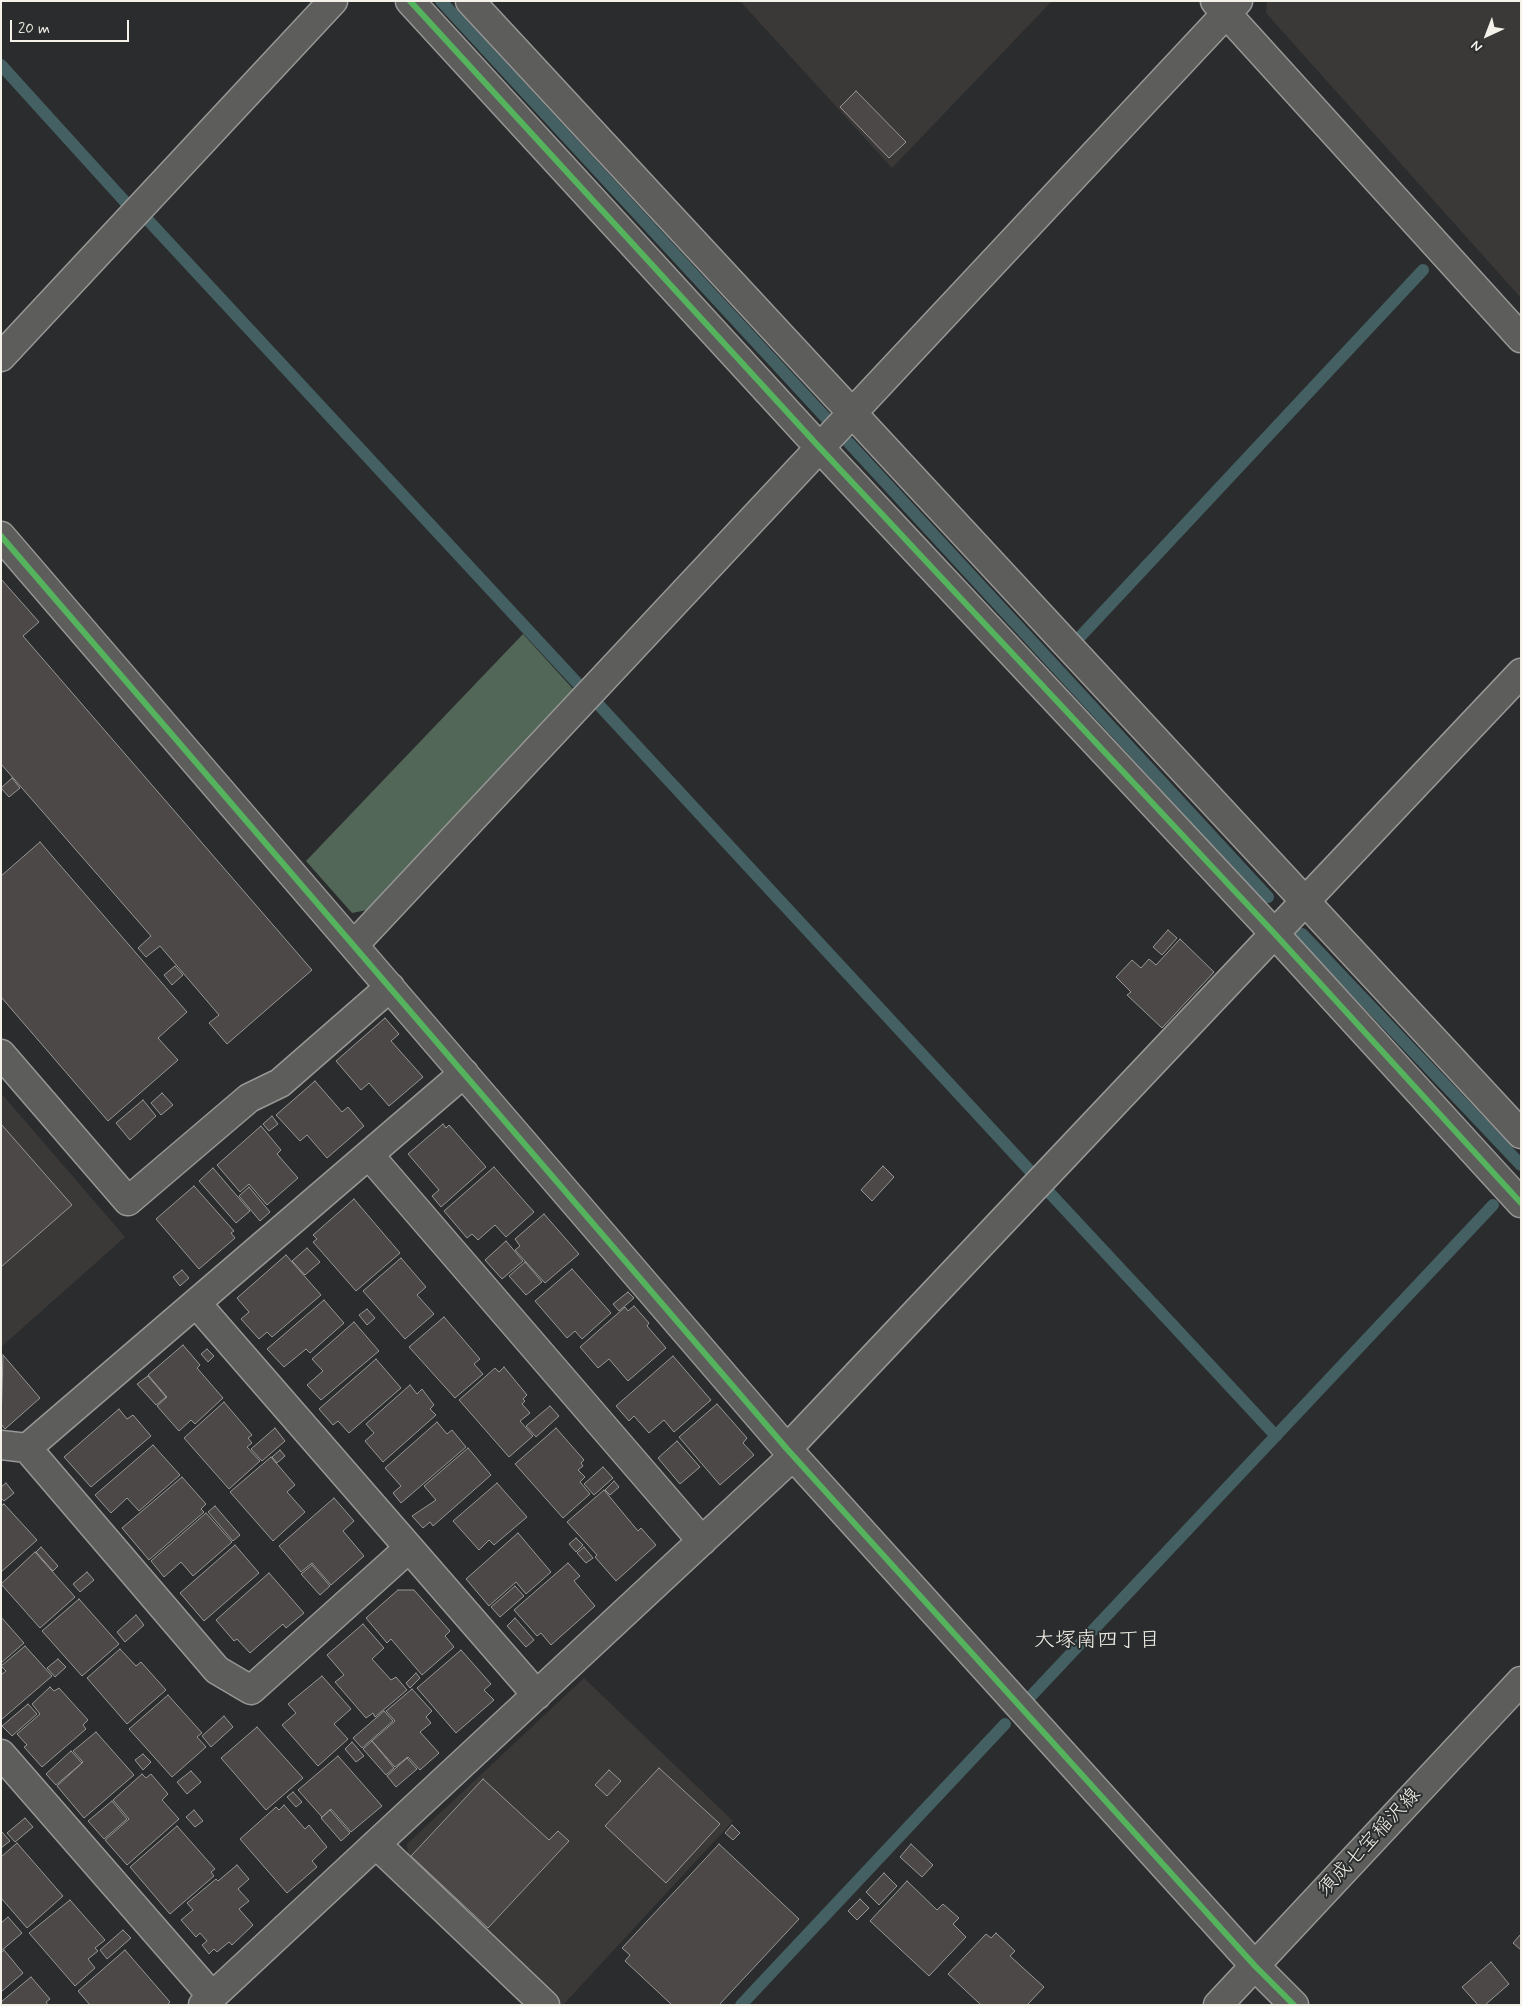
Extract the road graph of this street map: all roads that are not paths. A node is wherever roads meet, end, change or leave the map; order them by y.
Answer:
1 (332, 1) edge
2 (410, 1) edge
3 (470, 1) edge
4 (1226, 5) edge
5 (1521, 338) edge
6 (1, 358) edge
7 (852, 412) junction
8 (820, 448) junction
9 (1, 536) edge
10 (1521, 673) edge
11 (1304, 901) junction
12 (1274, 934) junction
13 (354, 945) junction
14 (390, 987) junction
15 (1, 1054) edge
16 (464, 1073) junction
17 (1521, 1134) edge
18 (369, 1155) junction
19 (1521, 1203) edge
20 (196, 1303) junction
21 (14, 1446) edge
22 (790, 1452) junction
23 (702, 1541) junction
24 (409, 1548) junction
25 (1521, 1681) edge
26 (536, 1695) junction
27 (1, 1754) edge
28 (376, 1844) junction
29 (1255, 1966) junction
30 (208, 2001) edge
31 (545, 2005) edge
32 (1218, 2005) edge
33 (1294, 2005) edge

1 - 6 street
2 - 8 street
3 - 7 street
4 - 5 street
4 - 7 street
7 - 8 street
7 - 11 street
8 - 12 street
8 - 13 street
9 - 13 street
10 - 11 street
11 - 12 street
11 - 17 street
12 - 19 street
12 - 22 street
13 - 14 street
14 - 15 street
14 - 16 street
16 - 18 street
16 - 22 street
18 - 20 street
18 - 23 street
20 - 21 street
20 - 24 street
21 - 24 street
22 - 23 street
22 - 29 street
23 - 26 street
24 - 26 street
25 - 29 street, 須成七宝稲沢線
26 - 28 street
27 - 30 street
28 - 30 street
28 - 31 street
29 - 32 street, 須成七宝稲沢線
29 - 33 street

